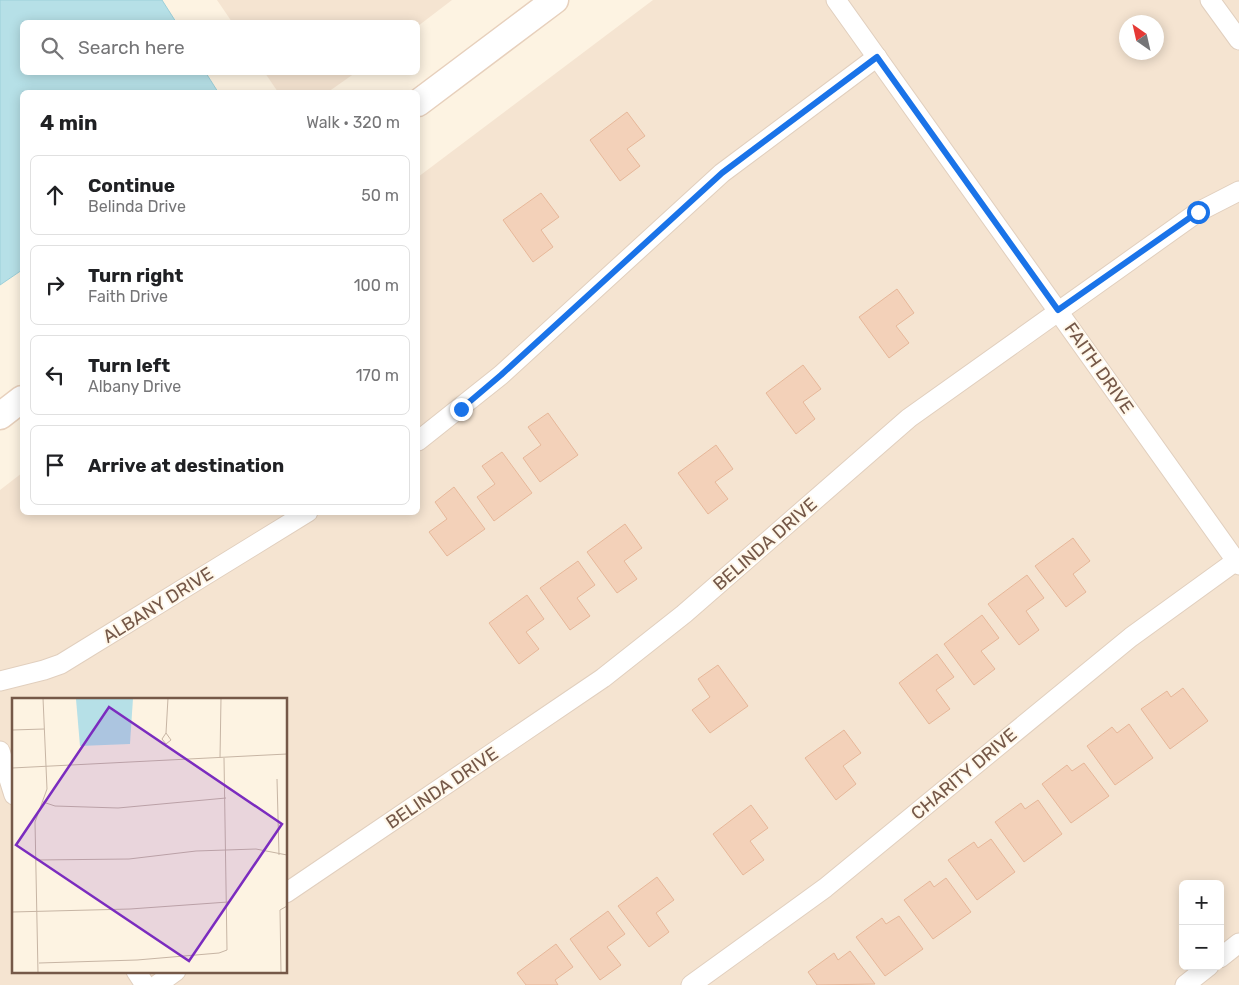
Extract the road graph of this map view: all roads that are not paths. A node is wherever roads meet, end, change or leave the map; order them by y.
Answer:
1 (555, 0) edge
2 (836, 0) edge
3 (1210, 0) edge
4 (1239, 40) edge
5 (877, 57) junction
6 (420, 101) edge
7 (1239, 192) edge
8 (1058, 310) junction
9 (20, 401) edge
10 (0, 416) edge
11 (420, 439) edge
12 (303, 515) edge
13 (1238, 563) edge
14 (0, 681) edge
15 (0, 750) edge
16 (12, 789) edge
17 (288, 892) edge
18 (1239, 943) edge
19 (1224, 955) edge
20 (1204, 970) edge
21 (137, 972) edge
22 (175, 972) edge
23 (145, 985) edge
24 (158, 985) edge
25 (691, 985) edge
26 (1185, 985) edge

1 - 6 main road
2 - 5 street, FAITH DRIVE
3 - 4 street
5 - 8 street, FAITH DRIVE
5 - 11 street
7 - 8 street, BELINDA DRIVE
8 - 13 street, FAITH DRIVE
8 - 17 street, BELINDA DRIVE
9 - 10 main road
12 - 14 street, ALBANY DRIVE
13 - 25 street, CHARITY DRIVE
15 - 16 street
18 - 19 street
20 - 26 street
21 - 23 street
22 - 24 street

